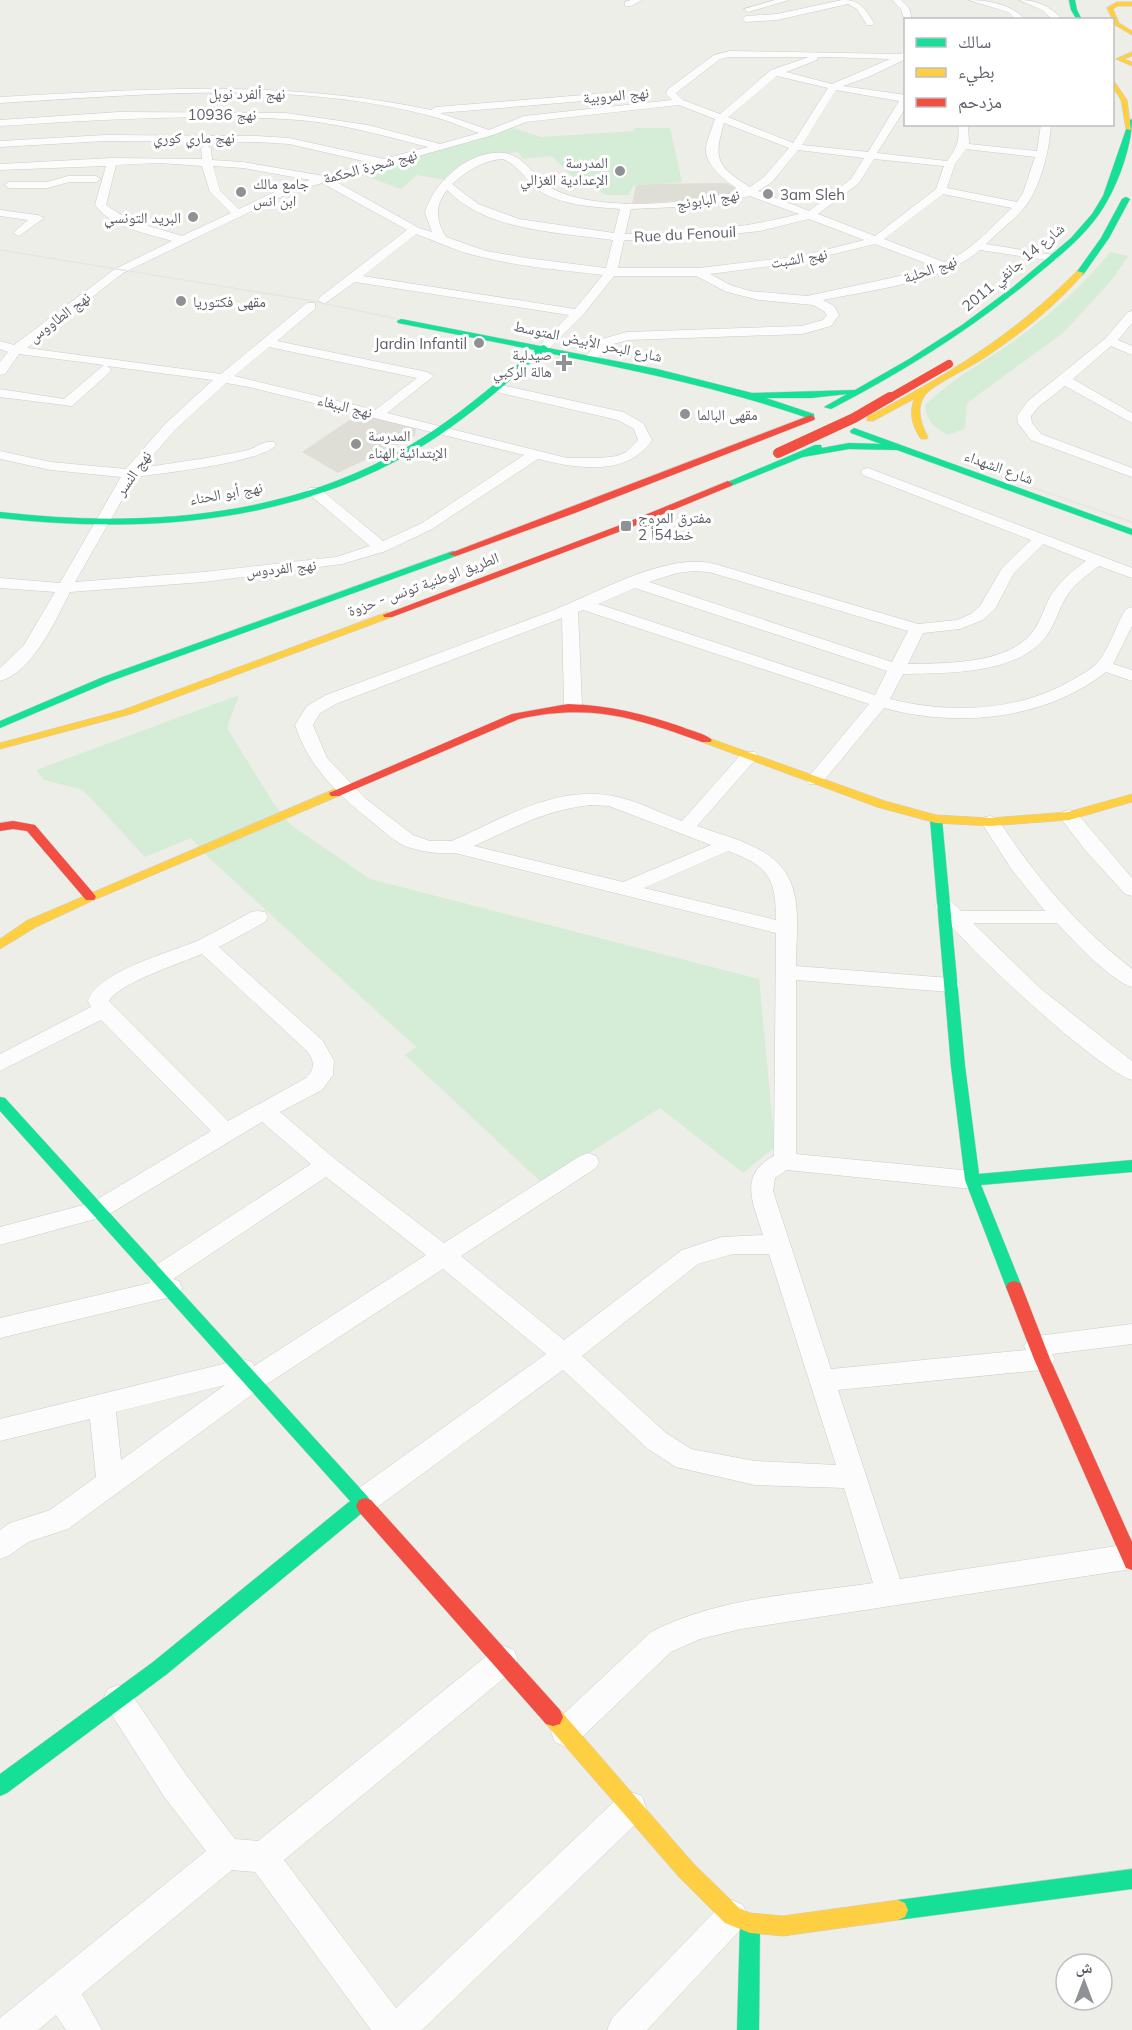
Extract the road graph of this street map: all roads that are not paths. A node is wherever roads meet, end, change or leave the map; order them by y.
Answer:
1 (638, 0) edge
2 (785, 0) edge
3 (896, 0) edge
4 (972, 0) edge
5 (1023, 0) edge
6 (1063, 0) edge
7 (1072, 0) edge
8 (1102, 0) edge
9 (848, 1) edge
10 (628, 4) dead end
11 (1132, 4) edge
12 (908, 18) edge
13 (1020, 18) edge
14 (1057, 18) edge
15 (1068, 18) edge
16 (1079, 18) edge
17 (1107, 18) edge
18 (870, 23) dead end
19 (1114, 26) edge
20 (1132, 34) edge
21 (826, 54) junction
22 (904, 56) edge
23 (717, 57) junction
24 (746, 65) dead end
25 (770, 71) junction
26 (1114, 81) edge
27 (834, 87) junction
28 (672, 90) junction
29 (660, 91) dead end
30 (185, 93) junction
31 (616, 95) dead end
32 (904, 99) edge
33 (0, 100) edge
34 (904, 101) edge
35 (680, 102) junction
36 (421, 111) junction
37 (185, 114) junction
38 (720, 118) junction
39 (524, 119) junction
40 (0, 123) edge
41 (466, 123) junction
42 (1130, 125) edge
43 (963, 126) edge
44 (1046, 126) edge
45 (0, 130) edge
46 (489, 134) junction
47 (201, 136) junction
48 (13, 143) junction
49 (0, 144) edge
50 (963, 146) junction
51 (440, 147) junction
52 (795, 147) junction
53 (1041, 154) junction
54 (872, 156) junction
55 (112, 161) junction
56 (206, 161) junction
57 (386, 163) junction
58 (951, 164) junction
59 (21, 165) junction
60 (0, 167) edge
61 (96, 179) dead end
62 (322, 179) junction
63 (447, 185) junction
64 (1132, 185) edge
65 (4, 188) edge
66 (941, 190) junction
67 (750, 192) junction
68 (1128, 203) edge
69 (626, 206) junction
70 (1020, 206) junction
71 (0, 213) edge
72 (238, 213) junction
73 (810, 215) junction
74 (431, 216) junction
75 (398, 220) junction
76 (415, 230) junction
77 (19, 232) dead end
78 (620, 237) junction
79 (1073, 239) junction
80 (182, 240) junction
81 (876, 240) junction
82 (443, 242) junction
83 (1102, 244) junction
84 (978, 246) junction
85 (1053, 258) junction
86 (945, 266) junction
87 (123, 269) joint
88 (611, 272) junction
89 (699, 272) junction
90 (353, 278) junction
91 (808, 299) junction
92 (578, 313) junction
93 (1132, 315) edge
94 (401, 321) dead end
95 (1122, 328) junction
96 (1132, 339) edge
97 (1110, 341) junction
98 (267, 343) junction
99 (0, 345) edge
100 (544, 347) junction
101 (16, 350) junction
102 (1132, 351) edge
103 (591, 357) junction
104 (105, 369) dead end
105 (0, 371) edge
106 (225, 378) junction
107 (1064, 380) junction
108 (497, 388) junction
109 (865, 389) junction
110 (0, 393) edge
111 (922, 393) junction
112 (761, 397) junction
113 (826, 407) junction
114 (378, 414) junction
115 (811, 417) junction
116 (1132, 418) edge
117 (870, 420) junction
118 (443, 429) junction
119 (852, 432) junction
120 (269, 445) dead end
121 (899, 447) junction
122 (534, 454) junction
123 (803, 454) junction
124 (0, 455) edge
125 (868, 472) dead end
126 (1131, 472) edge
127 (130, 474) junction
128 (314, 491) junction
129 (0, 515) edge
130 (100, 524) junction
131 (1132, 532) edge
132 (1040, 539) junction
133 (381, 548) junction
134 (1096, 560) junction
135 (1132, 573) edge
136 (0, 583) edge
137 (637, 583) junction
138 (65, 588) junction
139 (577, 607) junction
140 (1132, 612) edge
141 (917, 629) junction
142 (1104, 666) junction
143 (897, 669) junction
144 (0, 676) edge
145 (1132, 676) edge
146 (880, 702) junction
147 (573, 704) junction
148 (0, 726) edge
149 (3, 745) edge
150 (749, 756) junction
151 (815, 780) junction
152 (342, 790) junction
153 (1131, 800) edge
154 (1069, 816) junction
155 (936, 819) junction
156 (990, 822) junction
157 (0, 827) edge
158 (686, 828) junction
159 (729, 844) junction
160 (455, 847) junction
161 (622, 890) junction
162 (1132, 890) edge
163 (90, 897) junction
164 (950, 912) junction
165 (258, 917) dead end
166 (1063, 917) junction
167 (785, 929) junction
168 (0, 945) edge
169 (205, 945) junction
170 (786, 972) junction
171 (1132, 980) edge
172 (950, 985) junction
173 (103, 1010) junction
174 (0, 1064) edge
175 (1132, 1072) edge
176 (0, 1102) edge
177 (264, 1111) junction
178 (226, 1132) junction
179 (785, 1161) junction
180 (588, 1162) dead end
181 (327, 1165) junction
182 (1132, 1166) edge
183 (972, 1180) junction
184 (98, 1210) junction
185 (0, 1236) edge
186 (779, 1245) junction
187 (443, 1255) junction
188 (164, 1282) junction
189 (0, 1328) edge
190 (1132, 1334) edge
191 (1039, 1352) junction
192 (564, 1355) junction
193 (248, 1375) junction
194 (821, 1381) junction
195 (102, 1405) junction
196 (0, 1430) edge
197 (852, 1477) junction
198 (110, 1482) junction
199 (362, 1502) junction
200 (7, 1538) edge
201 (1131, 1559) edge
202 (891, 1594) junction
203 (504, 1660) junction
204 (118, 1699) junction
205 (566, 1732) junction
206 (0, 1786) edge
207 (631, 1807) junction
208 (227, 1854) junction
209 (263, 1857) junction
210 (1132, 1879) edge
211 (741, 1920) junction
212 (60, 1990) junction
213 (12, 2030) edge
214 (85, 2030) edge
215 (392, 2030) edge
216 (398, 2030) edge
217 (624, 2030) edge
218 (748, 2030) edge

1 - 10 street
2 - 9 street
3 - 12 street
4 - 13 street
5 - 14 street
6 - 15 main road
7 - 16 main road
8 - 17 main road
9 - 18 street
11 - 20 main road
19 - 20 main road
21 - 22 street
21 - 23 street
21 - 25 street
22 - 27 street
23 - 24 street
23 - 28 street
25 - 27 street
25 - 38 street
26 - 42 main road
27 - 32 street
27 - 52 street, نهج البابونج
28 - 29 street, نهج المروبية
28 - 35 street
30 - 33 street, نهج ألفرد نوبل
30 - 36 street, نهج ألفرد نوبل
30 - 37 street
31 - 36 street, نهج المروبية
34 - 54 street, Rue du Fenouil
35 - 38 street
35 - 39 street, نهج شجرة الحكمة
36 - 41 street, نهج ألفرد نوبل
37 - 40 street, نهج 10936
37 - 47 street
37 - 51 street, نهج 10936
38 - 52 street
38 - 67 street
39 - 41 street, نهج شجرة الحكمة
39 - 46 street, نهج شجرة الحكمة
41 - 46 street, نهج ألفرد نوبل
42 - 79 main road, شارع 14 جانفي 2011
43 - 50 street
44 - 53 street, نهج الحلبة
45 - 48 street
46 - 51 street, نهج شجرة الحكمة
47 - 48 street, نهج ماري كوري
47 - 56 street
47 - 57 street, نهج ماري كوري
48 - 49 street, نهج ماري كوري
48 - 59 street
50 - 53 street
50 - 58 street
51 - 57 street, نهج شجرة الحكمة
52 - 54 street
52 - 67 street, نهج البابونج
53 - 70 street, نهج الحلبة
54 - 58 street
54 - 73 street, Rue du Fenouil
55 - 56 street
55 - 59 street
55 - 80 street
56 - 62 street
56 - 72 street
57 - 62 street, نهج شجرة الحكمة
58 - 66 street
59 - 60 street
59 - 65 street
61 - 65 street
62 - 72 street, نهج شجرة الحكمة
62 - 75 street, نهج الشبت
63 - 69 street, نهج البابونج
63 - 74 street
63 - 78 street, Rue du Fenouil
64 - 68 main road
66 - 70 street
66 - 81 street, نهج الشبت
67 - 69 street, نهج البابونج
67 - 73 street
68 - 83 main road
69 - 78 street
70 - 84 street, نهج الحلبة
71 - 77 street
72 - 80 street, نهج شجرة الحكمة
73 - 78 street, Rue du Fenouil
73 - 81 street
74 - 75 street
74 - 82 street
75 - 76 street, نهج الشبت
76 - 82 street, نهج الشبت
76 - 90 street, نهج النسر
78 - 88 street
79 - 85 main road, شارع 14 جانفي 2011
79 - 148 main road
80 - 87 street, نهج شجرة الحكمة
81 - 86 street
81 - 89 street, نهج الشبت
82 - 88 street, نهج الشبت
83 - 111 main road
83 - 149 main road, bridge
84 - 85 street
84 - 86 street, نهج الحلبة
85 - 109 main road, شارع 14 جانفي 2011
86 - 91 street, نهج الحلبة
87 - 101 street, نهج الطاووس
88 - 89 street, نهج الشبت
88 - 92 street
89 - 91 street, نهج الحلبة
90 - 92 street
90 - 98 street, نهج النسر
91 - 103 street
92 - 100 street
93 - 95 street
94 - 100 main road, شارع البحر الأبيض المتوسط
95 - 96 street
95 - 97 street
97 - 102 street
97 - 107 street
98 - 106 street, نهج النسر
98 - 114 street
99 - 101 street, نهج الببغاء
100 - 103 main road, شارع البحر الأبيض المتوسط
100 - 108 main road, نهج أبو الحناء
101 - 105 street, نهج الطاووس
101 - 106 street, نهج الببغاء
103 - 112 main road, شارع البحر الأبيض المتوسط
104 - 110 street
106 - 114 street, نهج الببغاء
106 - 127 street, نهج النسر
107 - 116 street
107 - 126 street
108 - 118 main road, نهج أبو الحناء
108 - 122 street, نهج الببغاء
109 - 112 main road
109 - 113 main road, شارع 14 جانفي 2011
111 - 117 main road
111 - 117 main road
112 - 113 main road, شارع البحر الأبيض المتوسط
112 - 115 main road, شارع البحر الأبيض المتوسط
113 - 115 main road, الطريق الوطنية تونس - حزوة
113 - 117 main road
114 - 118 street, نهج الببغاء
115 - 119 main road
115 - 148 main road, الطريق الوطنية تونس - حزوة
117 - 119 main road, الطريق الوطنية تونس - حزوة
118 - 122 street, نهج الببغاء
118 - 128 main road, نهج أبو الحناء
119 - 121 main road, شارع الشهداء
119 - 123 main road, الطريق الوطنية تونس - حزوة
120 - 127 street
121 - 123 main road
121 - 131 main road, شارع الشهداء
122 - 133 street, نهج الفردوس
123 - 149 main road, الطريق الوطنية تونس - حزوة
124 - 127 street
125 - 132 street
127 - 130 street, نهج النسر
128 - 130 main road, نهج أبو الحناء
128 - 133 street
129 - 130 main road, نهج أبو الحناء
130 - 138 street, نهج النسر
132 - 134 street
132 - 141 street
133 - 138 street, نهج الفردوس
134 - 135 street
134 - 143 street
136 - 138 street, نهج الفردوس
137 - 139 street
137 - 141 street
137 - 143 street
138 - 144 street, نهج النسر
139 - 146 street
139 - 147 street
139 - 152 street
140 - 142 street
141 - 143 street
142 - 145 street
142 - 146 street
143 - 146 street
146 - 151 street
147 - 150 main road
147 - 152 main road
150 - 151 main road
150 - 158 street
151 - 155 main road
152 - 160 street
152 - 163 main road
153 - 154 main road
154 - 156 main road
154 - 162 street
155 - 156 main road
155 - 164 main road
156 - 166 street
157 - 163 main road
158 - 159 street
158 - 160 street
159 - 161 street
159 - 167 street
160 - 161 street
161 - 167 street
163 - 168 main road
164 - 166 street
164 - 172 main road
164 - 175 street
165 - 169 street
166 - 171 street
167 - 170 street
169 - 173 street
169 - 177 street
170 - 172 street
170 - 179 street
172 - 183 main road
173 - 174 street
173 - 178 street
176 - 184 main road
177 - 178 street
177 - 181 street
178 - 184 street
179 - 183 street
179 - 186 street
180 - 187 street
181 - 187 street
181 - 188 street
182 - 183 main road
183 - 191 main road
184 - 185 street
184 - 188 main road
186 - 192 street
186 - 194 street
187 - 192 street
187 - 193 street
188 - 189 street
188 - 193 main road
190 - 191 street
191 - 194 street
191 - 201 main road
192 - 197 street
192 - 199 street
193 - 195 street
193 - 198 street
193 - 199 main road
194 - 197 street
195 - 196 street
195 - 198 street
197 - 202 street
198 - 200 street
199 - 203 main road
199 - 204 main road
201 - 202 street
202 - 205 street
203 - 205 main road
203 - 209 street
204 - 206 main road
204 - 208 street
205 - 207 main road
207 - 211 main road
207 - 216 street
208 - 209 street
208 - 212 street
209 - 215 street
210 - 211 main road
211 - 217 street
211 - 218 main road
212 - 213 street
212 - 214 street

